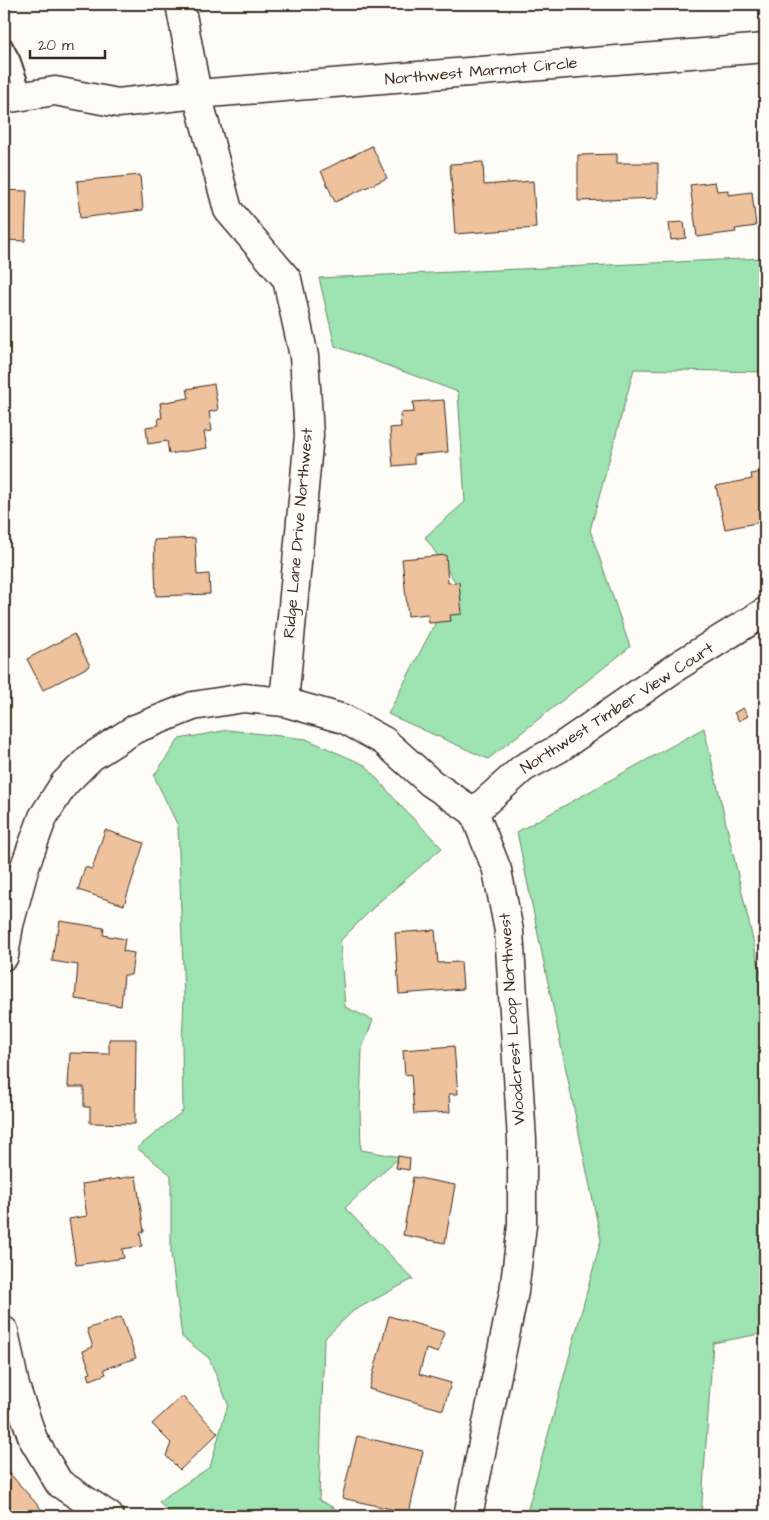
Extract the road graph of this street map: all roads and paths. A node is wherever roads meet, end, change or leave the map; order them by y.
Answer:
1 (180, 4) edge
2 (4, 45) edge
3 (765, 48) edge
4 (197, 94) junction
5 (14, 97) edge
6 (765, 612) edge
7 (284, 702) junction
8 (474, 812) junction
9 (4, 956) edge
10 (4, 1332) edge
11 (109, 1516) edge
12 (468, 1516) edge

1 - 4 street, Ridge Lane Drive Northwest
2 - 5 lane
3 - 4 street, Northwest Marmot Circle
4 - 5 street, Northwest Marmot Circle
4 - 7 street, Ridge Lane Drive Northwest
6 - 8 street, Northwest Timber View Court
7 - 8 street
7 - 9 street
8 - 12 street, Woodcrest Loop Northwest
10 - 11 street

